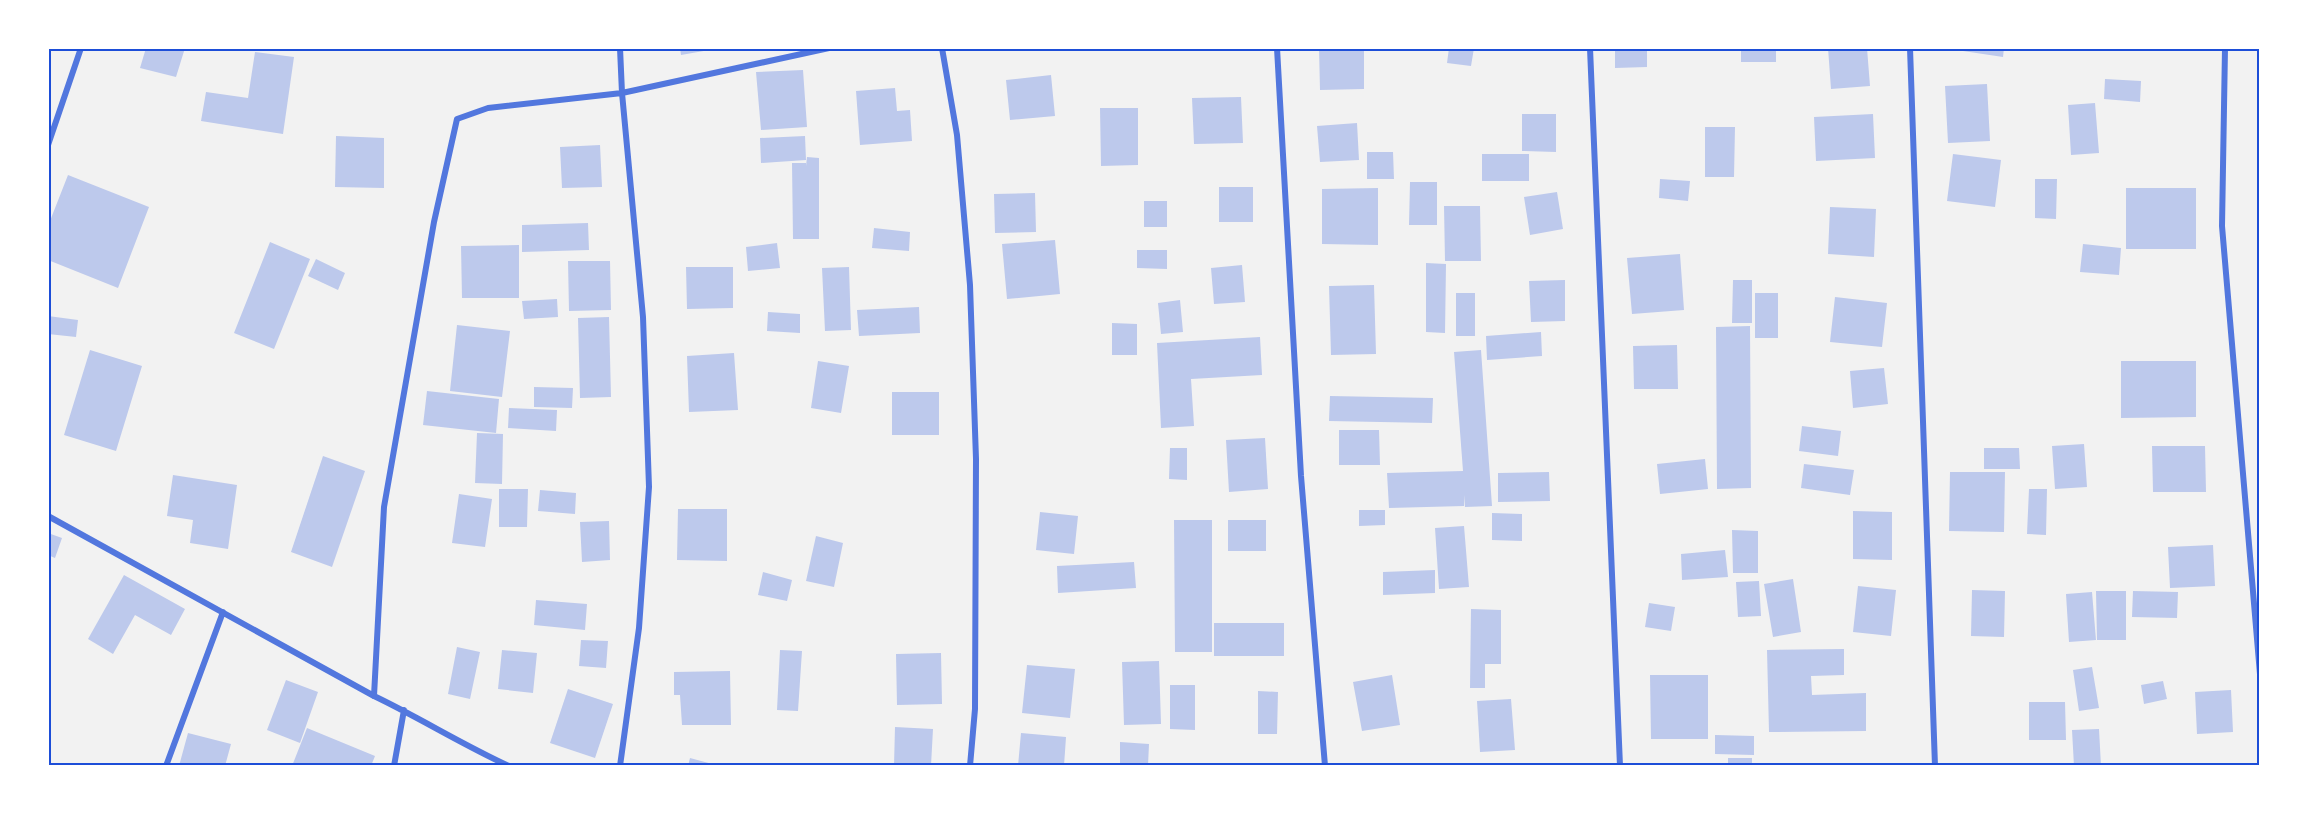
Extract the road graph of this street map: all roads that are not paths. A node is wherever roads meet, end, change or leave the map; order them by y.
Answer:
1 (81, 48) edge
2 (620, 48) edge
3 (830, 48) edge
4 (942, 48) edge
5 (1277, 48) edge
6 (1590, 48) edge
7 (1910, 48) edge
8 (2225, 48) edge
9 (622, 93) junction
10 (48, 145) edge
11 (48, 516) edge
12 (223, 612) junction
13 (2260, 674) edge
14 (374, 696) junction
15 (404, 710) junction
16 (166, 766) edge
17 (394, 766) edge
18 (509, 766) edge
19 (620, 766) edge
20 (970, 766) edge
21 (1325, 766) edge
22 (1620, 766) edge
23 (1935, 766) edge

1 - 10 street
2 - 9 street
3 - 9 street
4 - 20 street
5 - 21 street
6 - 22 street
7 - 23 street
8 - 13 street
9 - 14 street
9 - 19 street
11 - 12 street
12 - 14 street
12 - 16 street
14 - 15 street
15 - 17 street
15 - 18 street

